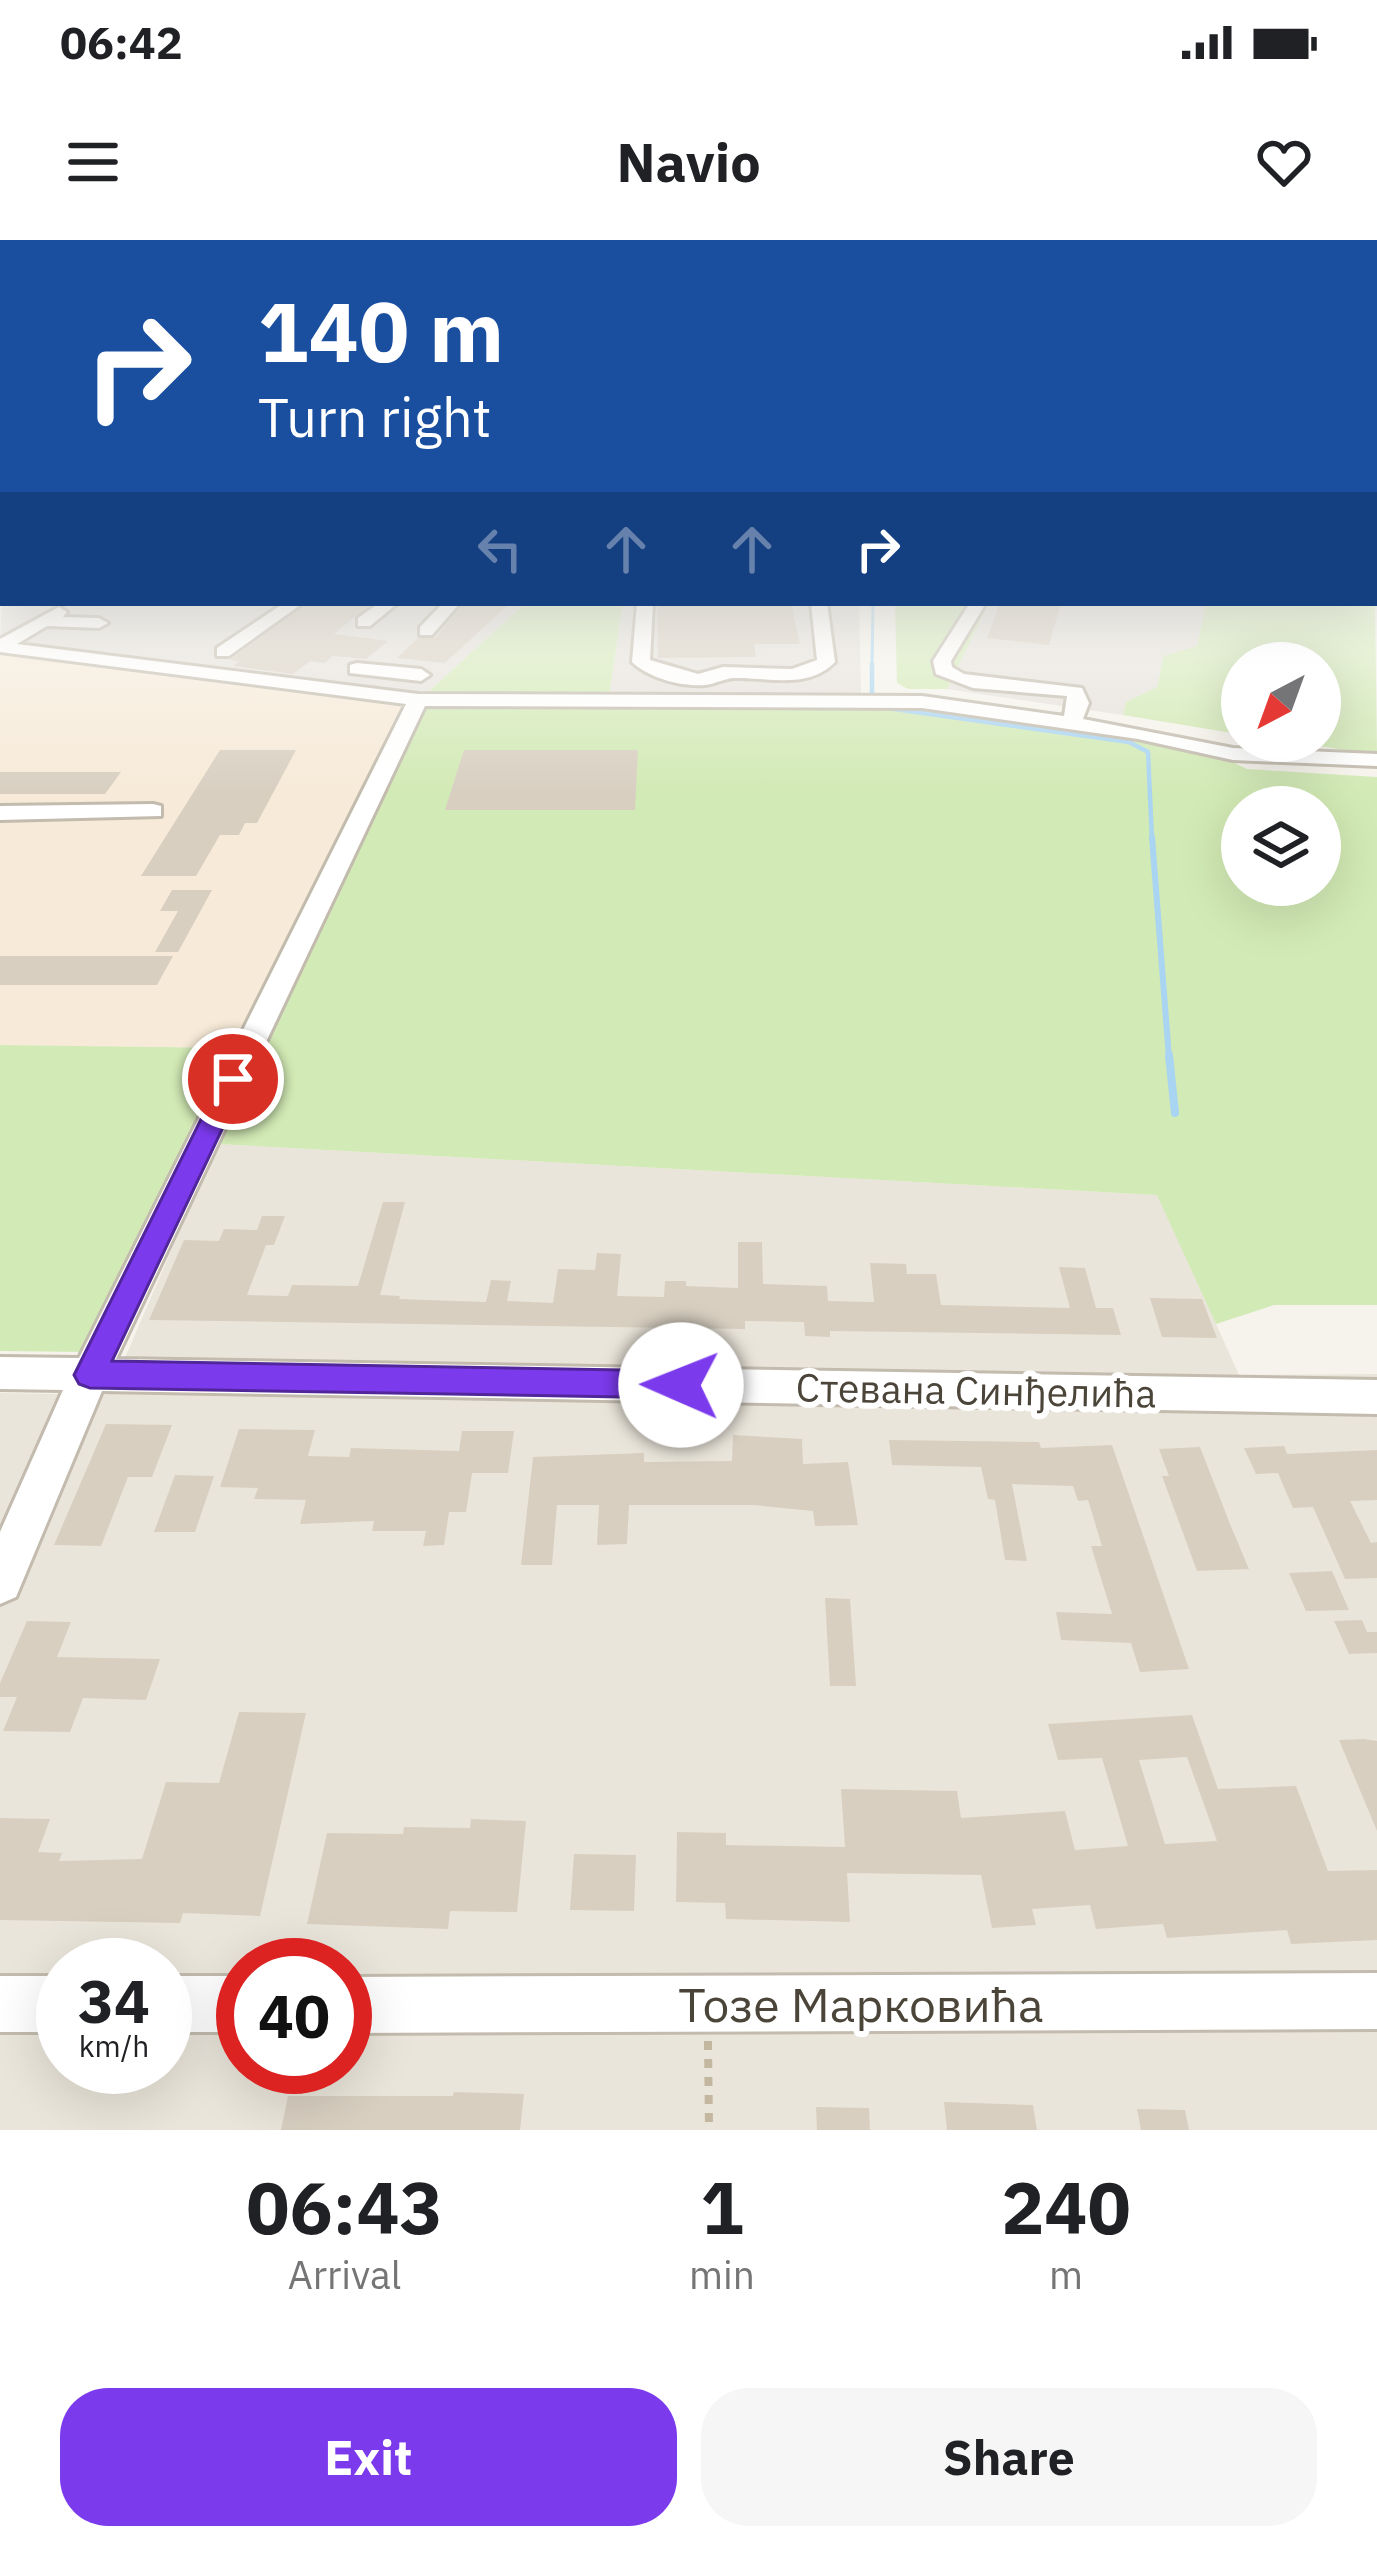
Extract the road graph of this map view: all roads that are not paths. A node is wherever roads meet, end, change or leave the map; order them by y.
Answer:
1 (48, 617) edge
2 (58, 617) edge
3 (274, 617) edge
4 (371, 617) edge
5 (439, 617) edge
6 (644, 617) edge
7 (821, 617) edge
8 (971, 617) edge
9 (364, 622) dead end
10 (99, 623) dead end
11 (426, 631) dead end
12 (0, 646) edge
13 (245, 655) dead end
14 (704, 680) junction
15 (420, 688) junction
16 (696, 702) junction
17 (1072, 722) junction
18 (1377, 760) edge
19 (153, 812) dead end
20 (0, 813) edge
21 (0, 1373) edge
22 (90, 1375) junction
23 (1377, 1397) edge
24 (0, 1582) edge
25 (1377, 2000) edge
26 (0, 2004) edge
27 (36, 2004) edge
28 (372, 2005) edge

1 - 12 street
2 - 10 street
3 - 13 street
4 - 9 street
5 - 11 street
6 - 14 street
7 - 14 street
8 - 17 street
12 - 15 street
14 - 16 street
15 - 16 street
15 - 22 street
16 - 17 street
17 - 18 street
19 - 20 street
21 - 22 street, Стевана Синђелића
22 - 23 street, Стевана Синђелића
22 - 24 street
25 - 28 street, Тозе Марковића
26 - 27 street

